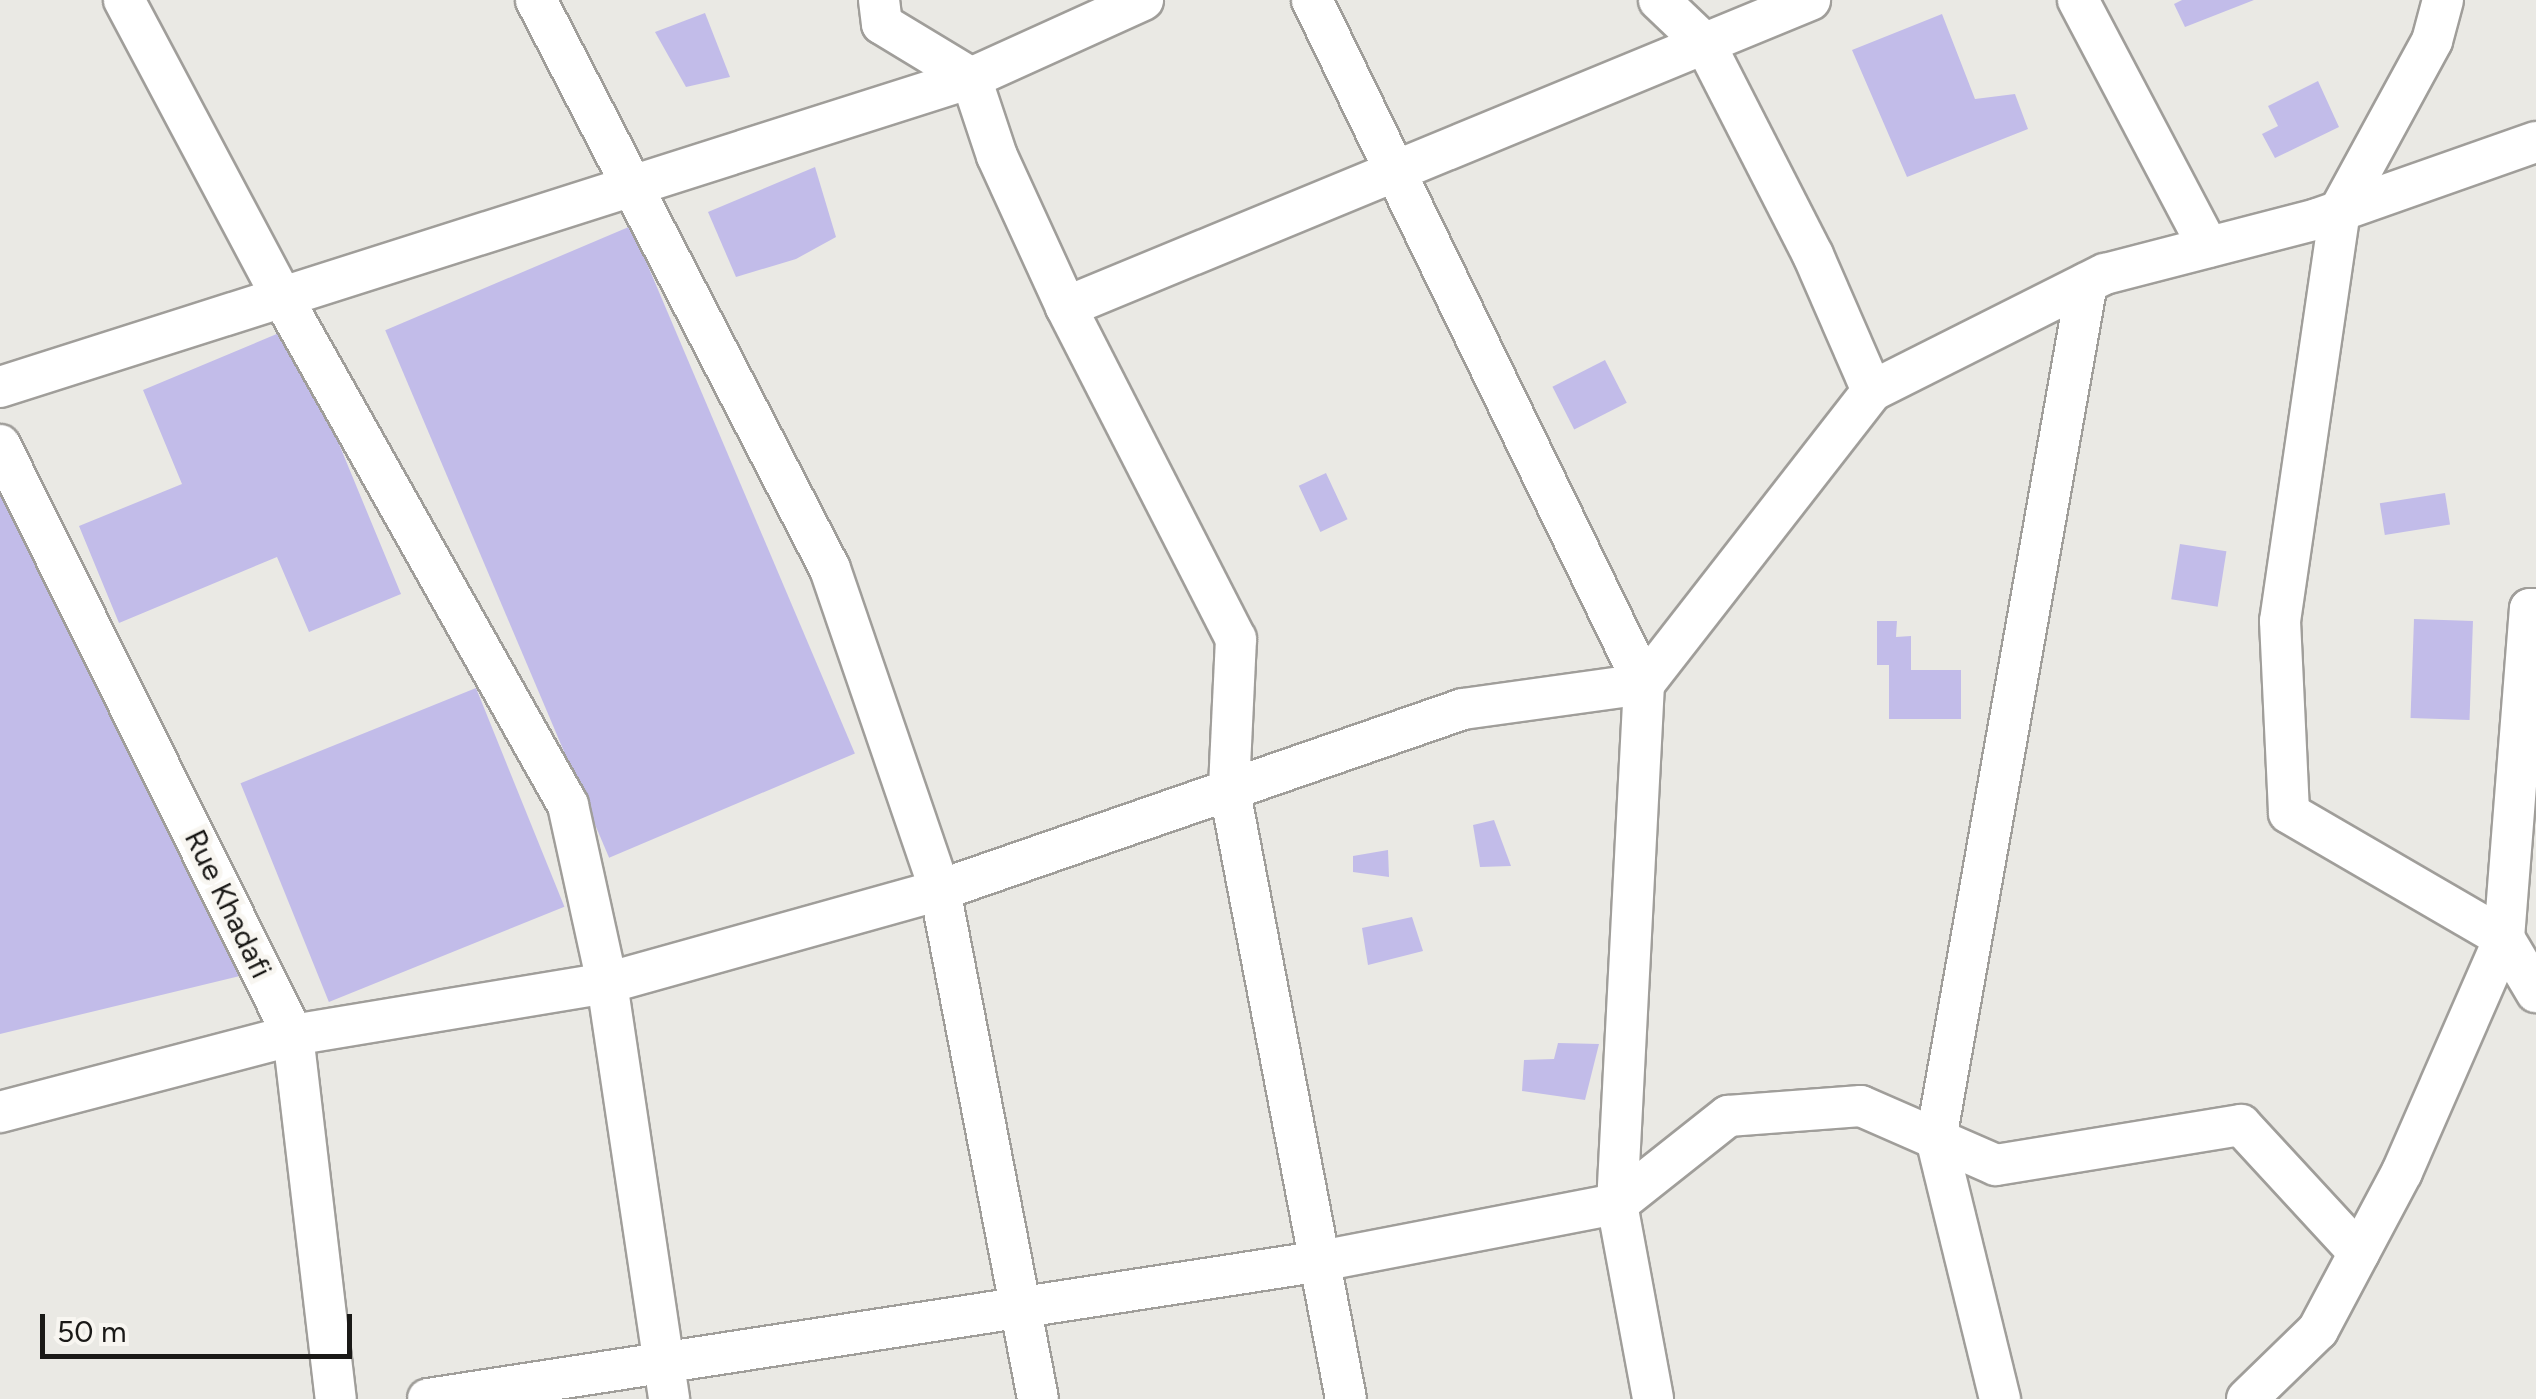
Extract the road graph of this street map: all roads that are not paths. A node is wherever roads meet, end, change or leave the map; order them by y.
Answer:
1 (124, 0) edge
2 (536, 0) edge
3 (880, 0) edge
4 (1143, 0) edge
5 (1312, 0) edge
6 (1659, 0) edge
7 (1810, 0) edge
8 (2078, 0) edge
9 (2443, 0) edge
10 (1704, 44) junction
11 (972, 78) junction
12 (2536, 142) edge
13 (1399, 170) junction
14 (635, 186) junction
15 (2340, 210) junction
16 (2208, 248) junction
17 (2087, 283) junction
18 (282, 298) junction
19 (1066, 307) junction
20 (0, 387) edge
21 (1872, 391) junction
22 (0, 445) edge
23 (2536, 609) edge
24 (1644, 684) junction
25 (1229, 787) junction
26 (940, 890) junction
27 (2504, 938) junction
28 (607, 983) junction
29 (2536, 992) edge
30 (292, 1035) junction
31 (0, 1112) edge
32 (1936, 1138) junction
33 (1616, 1204) junction
34 (2359, 1254) junction
35 (1315, 1262) junction
36 (1022, 1307) junction
37 (666, 1381) edge
38 (336, 1399) edge
39 (428, 1399) edge
40 (1038, 1399) edge
41 (1346, 1399) edge
42 (1654, 1399) edge
43 (2000, 1399) edge
44 (2247, 1399) edge

1 - 18 street
2 - 14 street
3 - 11 street
4 - 11 street
5 - 13 street
6 - 10 street
7 - 10 street
8 - 16 street
9 - 15 street
10 - 13 street
10 - 21 street
11 - 14 street
11 - 19 street
12 - 15 street
13 - 19 street
13 - 24 street
14 - 18 street
14 - 26 street
15 - 16 street
15 - 27 street
16 - 17 street
17 - 21 street
17 - 32 street
18 - 20 street
18 - 28 street
19 - 25 street
21 - 24 street
22 - 30 street, Rue Khadafi
23 - 27 street
24 - 25 street
24 - 33 street
25 - 26 street
25 - 35 street
26 - 28 street
26 - 36 street
27 - 29 street
27 - 34 street
28 - 30 street
28 - 37 street
30 - 31 street
30 - 38 street, Rue Khadafi
32 - 33 street
32 - 34 street
32 - 43 street
33 - 35 street
33 - 42 street
34 - 44 street
35 - 36 street
35 - 41 street
36 - 37 street
36 - 40 street
37 - 39 street

